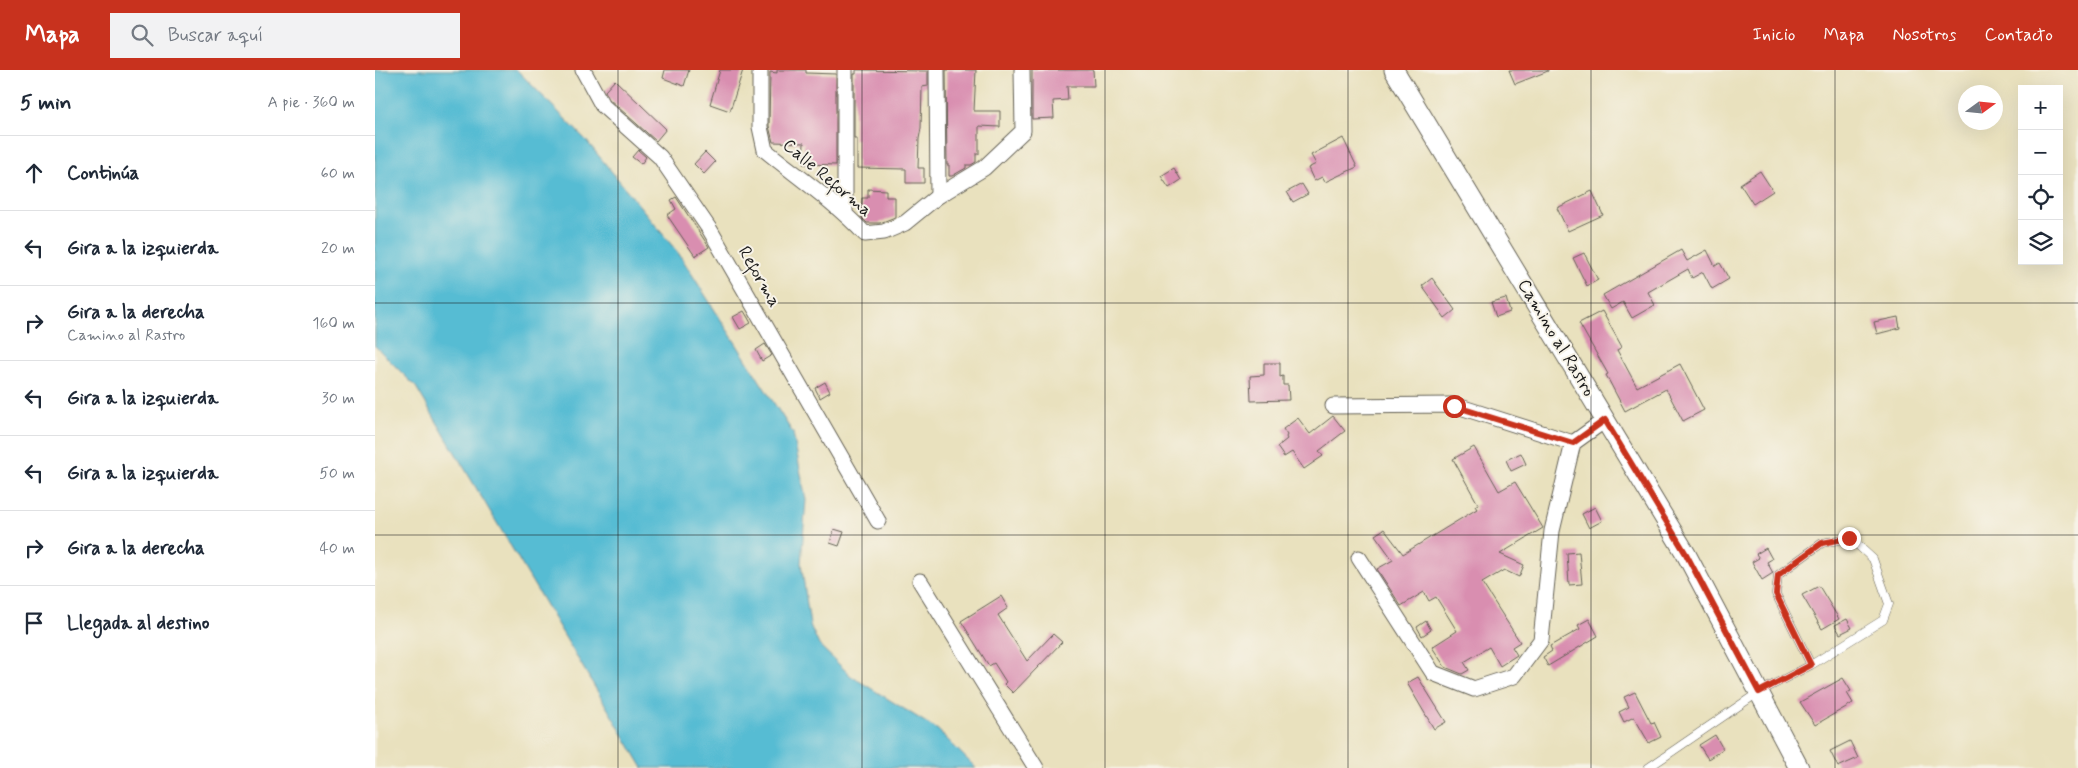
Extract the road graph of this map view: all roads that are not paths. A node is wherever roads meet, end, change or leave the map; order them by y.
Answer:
1 (583, 70) edge
2 (760, 70) edge
3 (845, 70) edge
4 (937, 70) edge
5 (1022, 70) edge
6 (1394, 70) edge
7 (938, 196) junction
8 (845, 212) junction
9 (1333, 406) dead end
10 (1605, 420) junction
11 (1573, 443) junction
12 (878, 521) dead end
13 (1359, 558) dead end
14 (920, 580) dead end
15 (1811, 665) junction
16 (1759, 692) junction
17 (1036, 768) edge
18 (1648, 768) edge
19 (1799, 768) edge

1 - 12 street, Reforma
2 - 8 street, Calle Reforma
3 - 8 street
4 - 7 street
5 - 7 street
6 - 10 street, Camino al Rastro
7 - 8 street, Calle Reforma
9 - 11 street
10 - 11 street
10 - 16 street, Camino al Rastro
11 - 13 street
14 - 17 street
15 - 15 lane
15 - 16 lane
16 - 18 lane
16 - 19 street, Camino al Rastro

